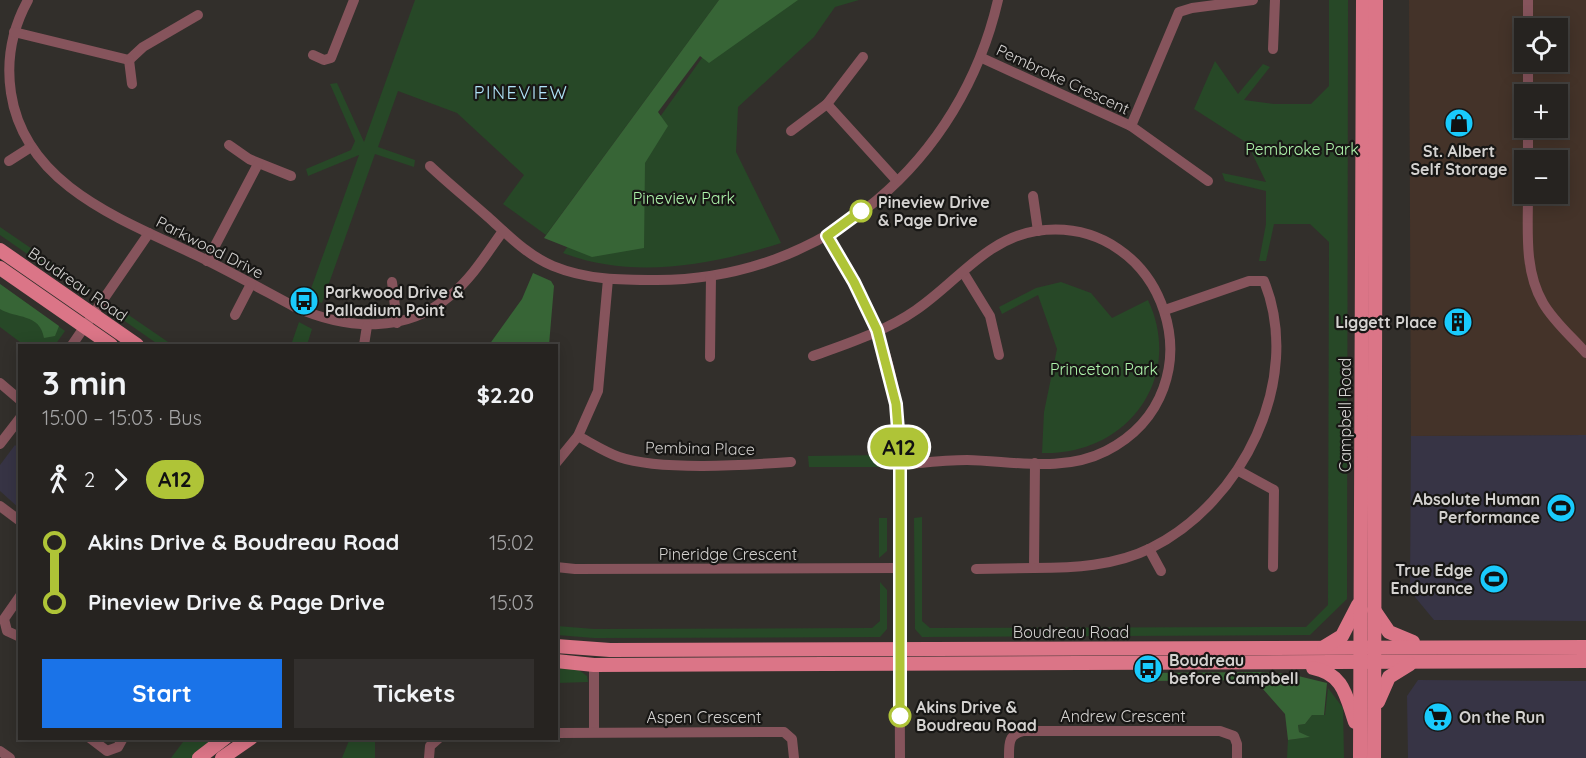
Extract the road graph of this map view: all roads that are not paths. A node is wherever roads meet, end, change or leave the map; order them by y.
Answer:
1 (28, 0) edge
2 (354, 0) edge
3 (998, 0) edge
4 (1253, 0) edge
5 (1275, 0) edge
6 (1363, 0) edge
7 (1376, 0) edge
8 (1528, 0) edge
9 (198, 15) dead end
10 (1528, 18) edge
11 (14, 32) junction
12 (1274, 49) dead end
13 (313, 56) dead end
14 (862, 57) dead end
15 (982, 58) junction
16 (129, 60) junction
17 (132, 84) dead end
18 (827, 104) junction
19 (1131, 126) junction
20 (791, 131) dead end
21 (229, 144) dead end
22 (31, 147) junction
23 (9, 161) dead end
24 (258, 164) junction
25 (430, 166) dead end
26 (291, 176) dead end
27 (1208, 181) dead end
28 (897, 182) junction
29 (1033, 196) dead end
30 (1528, 204) edge
31 (503, 231) junction
32 (1038, 231) junction
33 (149, 233) junction
34 (827, 236) junction
35 (0, 250) edge
36 (207, 261) junction
37 (0, 268) edge
38 (963, 272) junction
39 (711, 276) junction
40 (608, 279) junction
41 (392, 282) dead end
42 (251, 284) junction
43 (1165, 309) junction
44 (235, 315) dead end
45 (89, 320) junction
46 (396, 323) junction
47 (367, 326) junction
48 (877, 330) junction
49 (73, 344) edge
50 (110, 344) edge
51 (135, 344) edge
52 (364, 344) edge
53 (1586, 353) edge
54 (813, 356) dead end
55 (999, 356) dead end
56 (710, 357) dead end
57 (2, 390) edge
58 (18, 399) edge
59 (18, 421) edge
60 (578, 436) junction
61 (0, 444) edge
62 (558, 461) edge
63 (791, 462) dead end
64 (1035, 463) junction
65 (899, 465) junction
66 (1239, 471) junction
67 (0, 506) edge
68 (18, 520) edge
69 (1149, 549) junction
70 (558, 567) edge
71 (1273, 567) dead end
72 (899, 568) junction
73 (1034, 568) junction
74 (976, 569) dead end
75 (1161, 571) dead end
76 (1362, 595) junction
77 (18, 598) edge
78 (1374, 610) junction
79 (18, 636) edge
80 (558, 646) edge
81 (1323, 647) junction
82 (1367, 647) junction
83 (1450, 647) junction
84 (1586, 647) edge
85 (900, 649) junction
86 (558, 661) edge
87 (1586, 661) edge
88 (1415, 662) junction
89 (1367, 663) junction
90 (900, 664) junction
91 (1291, 664) junction
92 (594, 665) junction
93 (1374, 716) junction
94 (594, 732) junction
95 (558, 733) edge
96 (1359, 734) junction
97 (93, 740) edge
98 (122, 740) edge
99 (222, 740) edge
100 (248, 740) edge
101 (437, 740) edge
102 (0, 751) edge
103 (10, 758) edge
104 (199, 758) edge
105 (222, 758) edge
106 (429, 758) edge
107 (794, 758) edge
108 (900, 758) edge
109 (1009, 758) edge
110 (1237, 758) edge
111 (1359, 758) edge
112 (1374, 758) edge

1 - 11 street, Parkwood Drive
2 - 13 street
3 - 15 street
4 - 19 street, Pembroke Crescent
5 - 12 street
6 - 76 main road, Campbell Road
7 - 78 main road, Campbell Road
8 - 10 street
9 - 16 street
11 - 16 street
11 - 22 street, Parkwood Drive
14 - 18 street
15 - 19 street, Pembroke Crescent
15 - 28 street
16 - 17 street
18 - 20 street
18 - 28 street
19 - 27 street, Pembroke Crescent
21 - 24 street
22 - 23 street
22 - 33 street, Parkwood Drive
24 - 26 street
24 - 36 street
25 - 31 street
28 - 34 street
29 - 32 street
30 - 53 street
31 - 40 street
31 - 46 street, Parkwood Drive
32 - 38 street
32 - 43 street
33 - 36 street, Parkwood Drive
33 - 45 street
34 - 39 street
34 - 48 street
35 - 45 main road, Boudreau Road
36 - 42 street, Parkwood Drive
37 - 45 main road, Boudreau Road
38 - 48 street
38 - 55 street
39 - 40 street
39 - 56 street
40 - 60 street
41 - 46 street
42 - 44 street
42 - 47 street, Parkwood Drive
43 - 64 street
43 - 66 street
45 - 49 street
45 - 50 main road, Boudreau Road
45 - 51 main road, Boudreau Road
46 - 47 street, Parkwood Drive
47 - 52 street
48 - 54 street
48 - 65 street
57 - 58 street
59 - 61 street
60 - 62 street
60 - 63 street, Pembina Place
64 - 65 street
64 - 73 street
65 - 72 street
66 - 69 street
66 - 71 street
67 - 68 street
69 - 73 street
69 - 75 street
70 - 72 street, Pineridge Crescent
72 - 85 street
73 - 74 street
76 - 81 main road
76 - 82 main road, Campbell Road
77 - 79 street
78 - 82 main road, Campbell Road
78 - 83 main road
80 - 85 main road, Boudreau Road
81 - 82 main road, Boudreau Road
81 - 85 main road, Boudreau Road
82 - 83 main road, Boudreau Road
82 - 89 main road, Campbell Road
83 - 84 main road, Boudreau Road
85 - 90 street
86 - 92 main road, Boudreau Road
87 - 88 main road, Boudreau Road
88 - 89 main road, Boudreau Road
88 - 93 main road
89 - 91 main road, Boudreau Road
89 - 93 main road, Campbell Road
89 - 96 main road, Campbell Road
90 - 91 main road, Boudreau Road
90 - 92 main road, Boudreau Road
90 - 108 street
91 - 96 main road
92 - 94 street
93 - 112 main road, Campbell Road
94 - 95 street, Aspen Crescent
94 - 107 street, Aspen Crescent
96 - 111 main road, Campbell Road
97 - 98 street
99 - 104 main road
100 - 105 main road
101 - 106 street
102 - 103 street
109 - 110 street, Andrew Crescent

